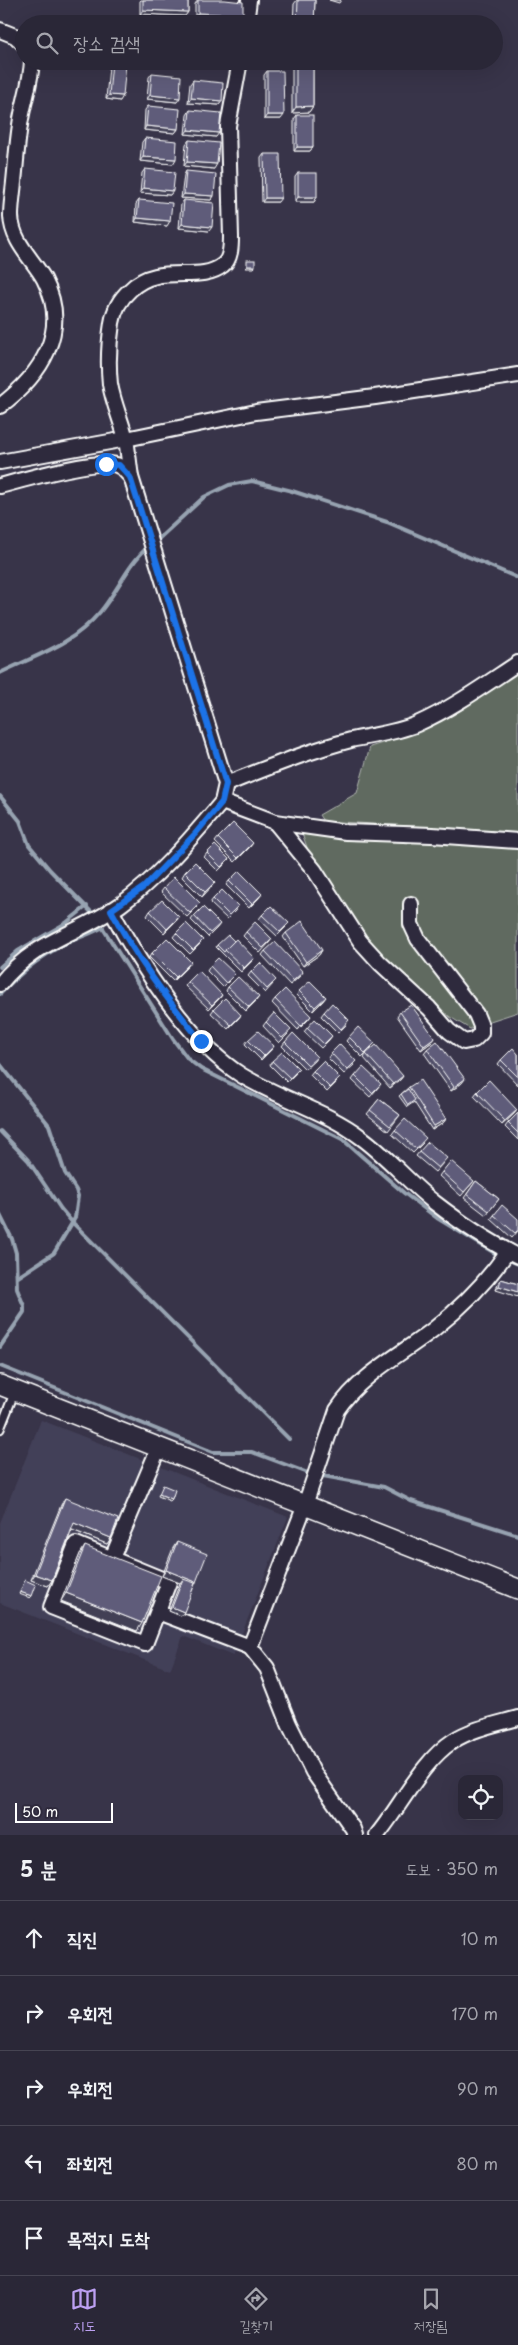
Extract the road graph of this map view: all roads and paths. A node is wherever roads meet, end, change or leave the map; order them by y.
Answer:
1 (249, 0) edge
2 (247, 15) edge
3 (0, 30) edge
4 (15, 36) edge
5 (31, 70) edge
6 (238, 70) edge
7 (518, 375) edge
8 (0, 406) edge
9 (126, 439) junction
10 (0, 462) edge
11 (130, 477) junction
12 (0, 486) edge
13 (518, 663) edge
14 (226, 784) junction
15 (222, 802) junction
16 (275, 822) junction
17 (518, 841) edge
18 (411, 904) dead end
19 (102, 915) junction
20 (0, 984) edge
21 (508, 1255) edge
22 (8, 1388) edge
23 (0, 1429) edge
24 (159, 1447) junction
25 (304, 1505) junction
26 (112, 1558) junction
27 (518, 1589) edge
28 (158, 1612) junction
29 (250, 1647) junction
30 (518, 1718) edge
31 (355, 1835) edge
32 (376, 1835) edge

1 - 2 street
3 - 4 street
5 - 8 street
6 - 9 street
7 - 9 street
9 - 10 street
9 - 11 street
11 - 12 street
11 - 14 street
13 - 14 street
14 - 15 street
15 - 16 street
15 - 19 street
16 - 17 street
16 - 18 street
19 - 20 street
19 - 21 street
21 - 25 street
22 - 23 lane
22 - 24 street
24 - 25 street
24 - 26 street
25 - 27 street
25 - 29 street
26 - 28 street
26 - 28 street
28 - 29 street
29 - 31 street
30 - 32 street

